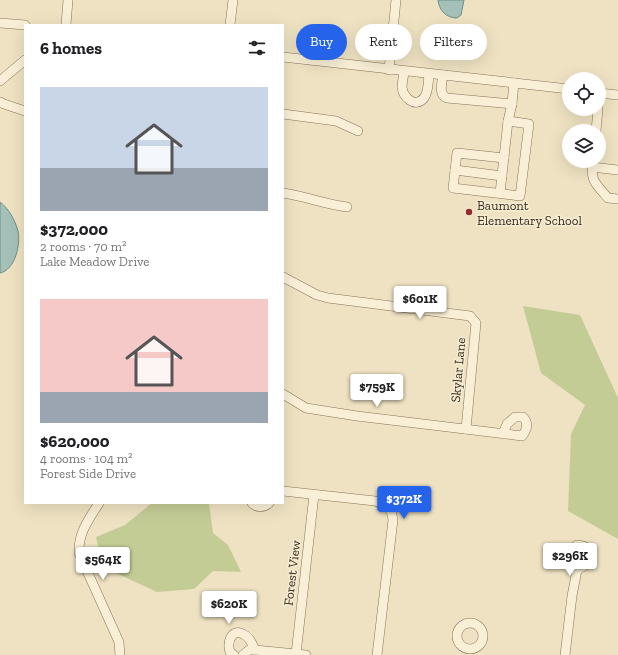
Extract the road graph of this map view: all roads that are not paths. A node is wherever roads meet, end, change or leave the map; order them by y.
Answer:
1 (68, 0) edge
2 (233, 0) edge
3 (396, 0) edge
4 (0, 23) edge
5 (66, 24) edge
6 (230, 24) edge
7 (24, 26) edge
8 (284, 57) edge
9 (24, 61) edge
10 (389, 70) junction
11 (404, 71) junction
12 (428, 78) junction
13 (442, 80) junction
14 (0, 81) edge
15 (514, 83) junction
16 (562, 88) edge
17 (606, 94) edge
18 (618, 95) edge
19 (0, 102) edge
20 (512, 104) junction
21 (24, 111) edge
22 (284, 114) edge
23 (508, 122) junction
24 (358, 131) dead end
25 (504, 158) junction
26 (606, 167) edge
27 (592, 168) edge
28 (455, 170) junction
29 (618, 170) edge
30 (502, 176) junction
31 (500, 193) junction
32 (284, 194) edge
33 (618, 199) edge
34 (347, 207) dead end
35 (284, 278) edge
36 (284, 395) edge
37 (466, 428) junction
38 (503, 434) dead end
39 (284, 491) edge
40 (314, 495) junction
41 (98, 504) edge
42 (254, 504) edge
43 (268, 504) edge
44 (577, 570) dead end
45 (255, 650) junction
46 (296, 654) junction
47 (120, 655) edge
48 (234, 655) edge
49 (243, 655) edge
50 (306, 655) edge
51 (377, 655) edge
52 (565, 655) edge

1 - 5 street
2 - 6 street
3 - 10 street
4 - 7 street
8 - 10 street
9 - 14 street
10 - 11 street
11 - 12 street
11 - 12 street
12 - 13 street
13 - 15 street
13 - 20 street
15 - 16 street
15 - 20 street
17 - 18 street
19 - 21 street
20 - 23 street
22 - 24 street
23 - 25 street
23 - 31 street
25 - 28 street
25 - 30 street
26 - 29 street
27 - 33 street
28 - 30 street
28 - 31 street
30 - 31 street
32 - 34 street
35 - 37 street, Skylar Lane
36 - 37 street
37 - 38 street
39 - 40 street
40 - 46 street, Forest View
40 - 51 street
41 - 47 street
42 - 43 street
44 - 52 street
45 - 46 street
45 - 48 street
45 - 49 street
46 - 50 street

